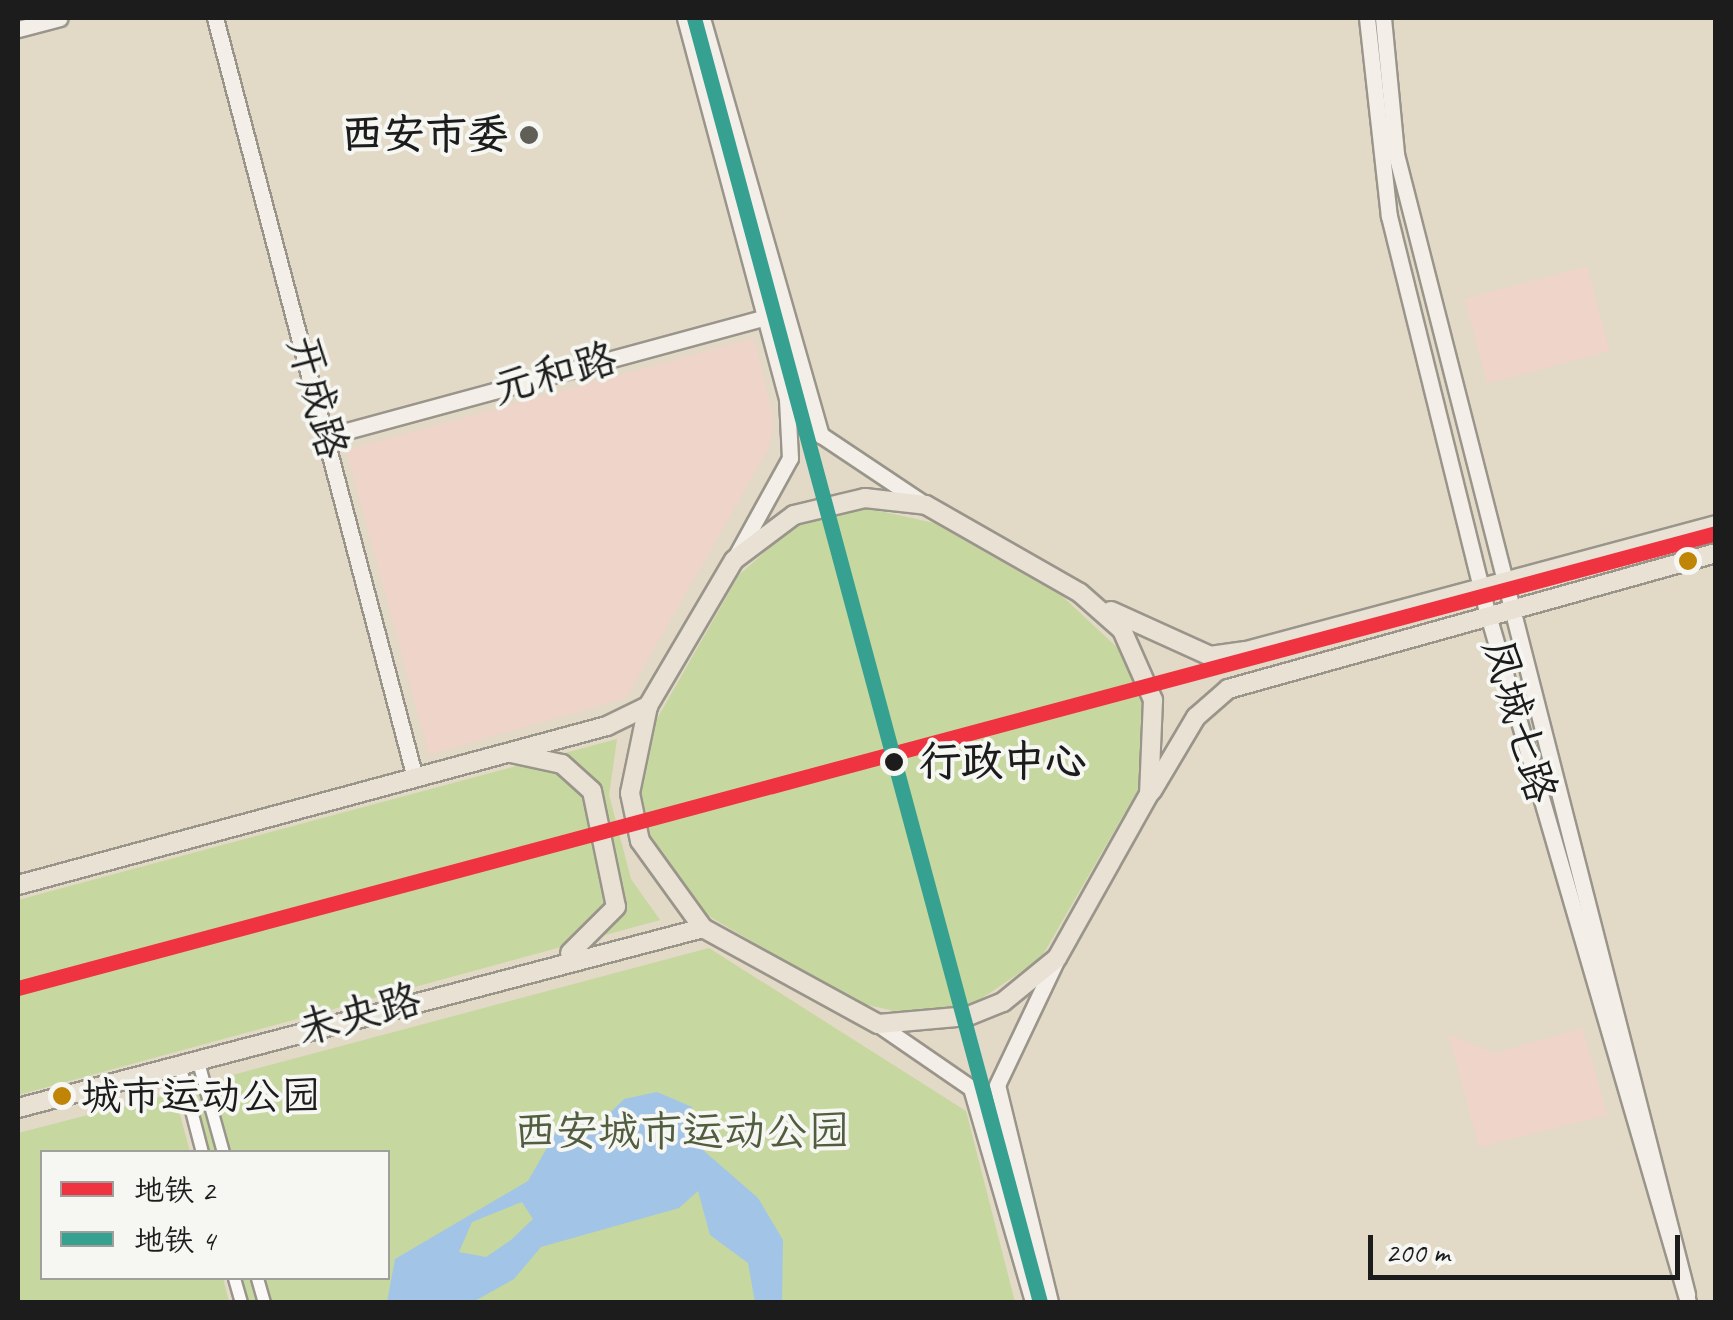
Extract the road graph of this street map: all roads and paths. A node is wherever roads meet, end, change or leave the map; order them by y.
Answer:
1 (60, 18) edge
2 (215, 18) edge
3 (685, 18) edge
4 (702, 18) edge
5 (1366, 18) edge
6 (1382, 18) edge
7 (18, 29) edge
8 (775, 314) junction
9 (328, 436) junction
10 (926, 505) junction
11 (1716, 525) edge
12 (1716, 554) edge
13 (734, 560) junction
14 (1511, 582) junction
15 (1482, 591) junction
16 (1080, 593) junction
17 (1518, 607) junction
18 (1488, 615) junction
19 (648, 706) junction
20 (508, 753) junction
21 (414, 778) junction
22 (1149, 794) junction
23 (18, 885) edge
24 (702, 928) junction
25 (1058, 958) junction
26 (557, 961) junction
27 (878, 1024) junction
28 (189, 1063) junction
29 (18, 1108) edge
30 (202, 1150) edge
31 (222, 1150) edge
32 (1687, 1300) edge
33 (1034, 1302) edge
34 (1050, 1302) edge
35 (1669, 1302) edge

1 - 7 street
2 - 9 street, 开成路
3 - 8 street
4 - 8 street
5 - 15 street, 凤城七路
6 - 14 street, 凤城七路
8 - 9 street, 元和路
8 - 10 street
8 - 13 street
9 - 21 street, 开成路
10 - 13 main road
10 - 16 main road
11 - 14 main road
12 - 17 main road
13 - 19 main road
14 - 15 main road
14 - 17 street, 凤城七路
15 - 16 main road
15 - 18 street, 凤城七路
16 - 22 main road
17 - 18 main road
17 - 32 street, 凤城七路
18 - 22 main road
18 - 32 street, 凤城七路
19 - 20 main road
19 - 24 main road
20 - 21 main road
20 - 26 main road
21 - 23 main road
22 - 25 main road
24 - 26 main road, 未央路
24 - 27 main road
25 - 27 main road
25 - 34 street
26 - 28 main road, 未央路
27 - 33 street
28 - 29 main road, 未央路
28 - 30 street
28 - 31 street
32 - 35 street

